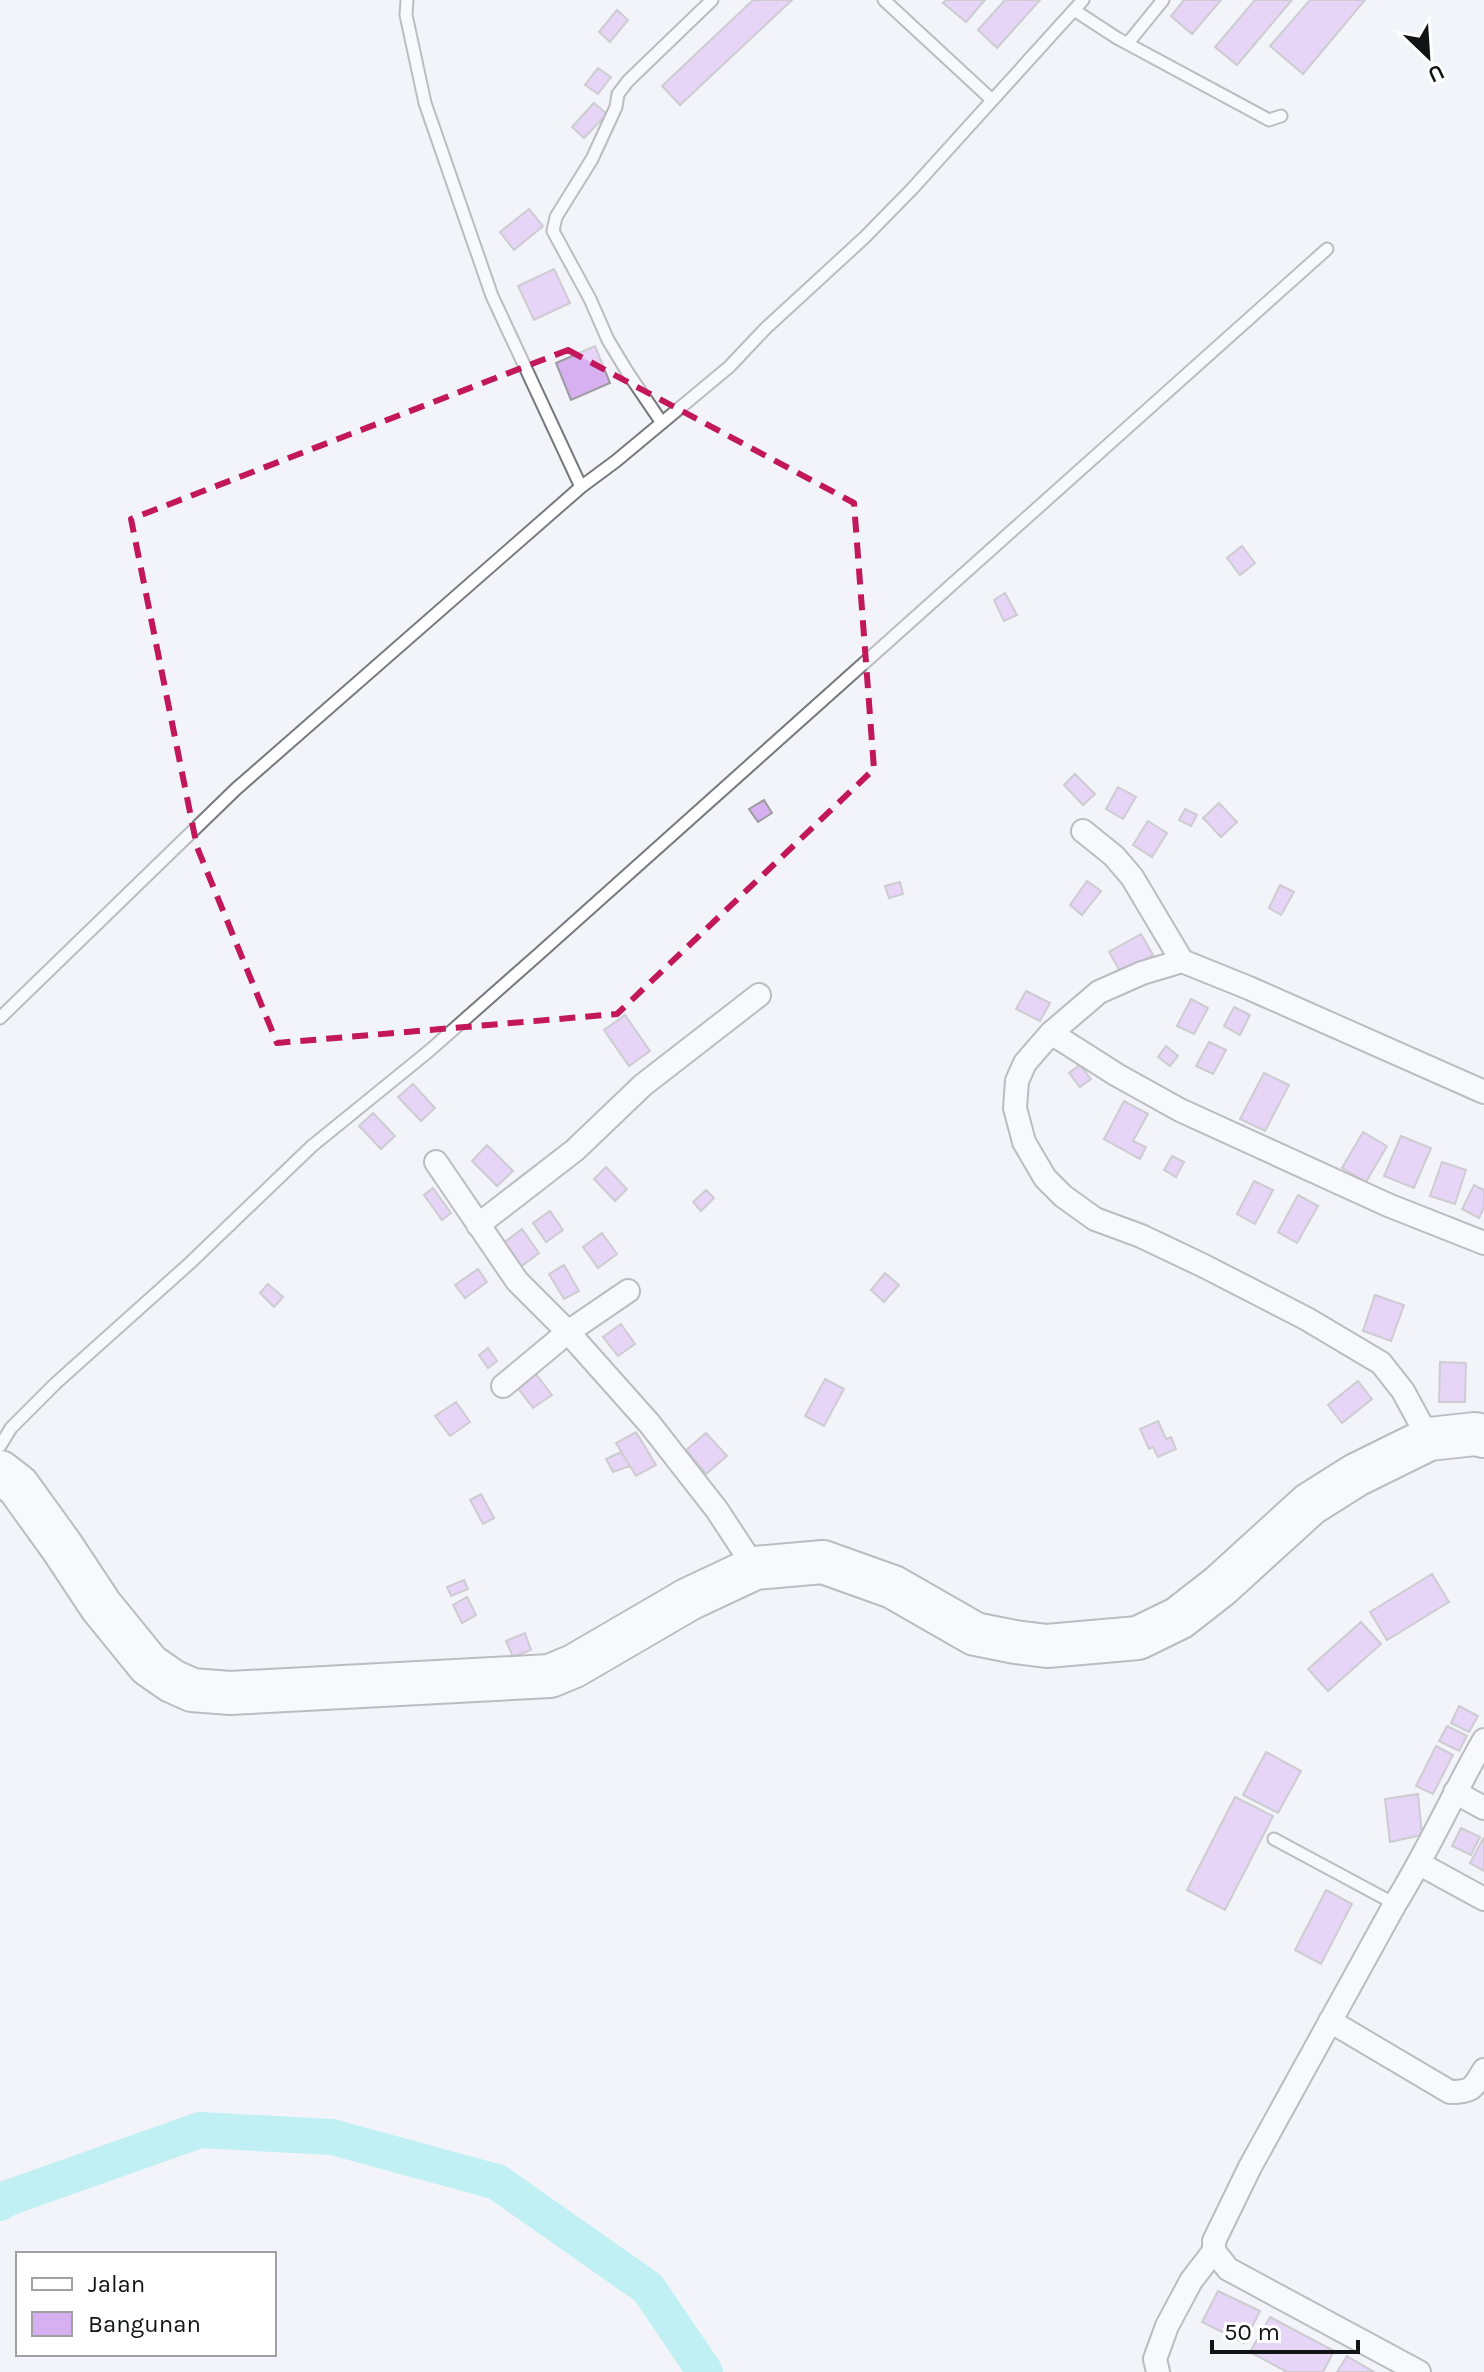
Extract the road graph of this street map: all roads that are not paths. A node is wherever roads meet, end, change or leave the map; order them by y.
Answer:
1 (407, 0) edge
2 (712, 0) edge
3 (884, 0) edge
4 (1083, 0) edge
5 (1163, 0) edge
6 (1074, 10) junction
7 (1128, 43) junction
8 (991, 99) junction
9 (1281, 116) dead end
10 (1327, 249) dead end
11 (662, 423) junction
12 (581, 487) junction
13 (1083, 831) dead end
14 (1182, 961) junction
15 (759, 995) dead end
16 (0, 1018) edge
17 (1051, 1033) junction
18 (1484, 1092) edge
19 (436, 1162) dead end
20 (478, 1225) junction
21 (1484, 1243) edge
22 (628, 1291) dead end
23 (568, 1332) junction
24 (503, 1386) dead end
25 (1484, 1436) edge
26 (1429, 1439) junction
27 (0, 1446) edge
28 (0, 1472) edge
29 (755, 1568) junction
30 (1484, 1740) edge
31 (1455, 1792) junction
32 (1484, 1808) edge
33 (1274, 1839) dead end
34 (1420, 1864) junction
35 (1484, 1899) edge
36 (1395, 1904) junction
37 (1330, 2021) junction
38 (1484, 2070) edge
39 (1214, 2251) junction
40 (1158, 2372) edge
41 (1419, 2372) edge

1 - 12 lane
2 - 11 lane
3 - 8 lane
4 - 6 lane
5 - 7 lane
6 - 7 lane
6 - 8 lane
7 - 9 lane
8 - 11 lane
10 - 27 lane
11 - 12 lane
12 - 16 lane
13 - 14 street
14 - 17 street
14 - 18 street
15 - 20 street
17 - 21 street
17 - 26 street
19 - 20 street
20 - 23 street
22 - 23 street
23 - 24 street
23 - 29 street
25 - 26 highway
26 - 29 highway
28 - 29 highway
30 - 31 street
31 - 32 street
31 - 34 street
33 - 36 lane
34 - 35 street
34 - 36 street
36 - 37 street
37 - 38 street
37 - 39 street
39 - 40 street
39 - 41 street

